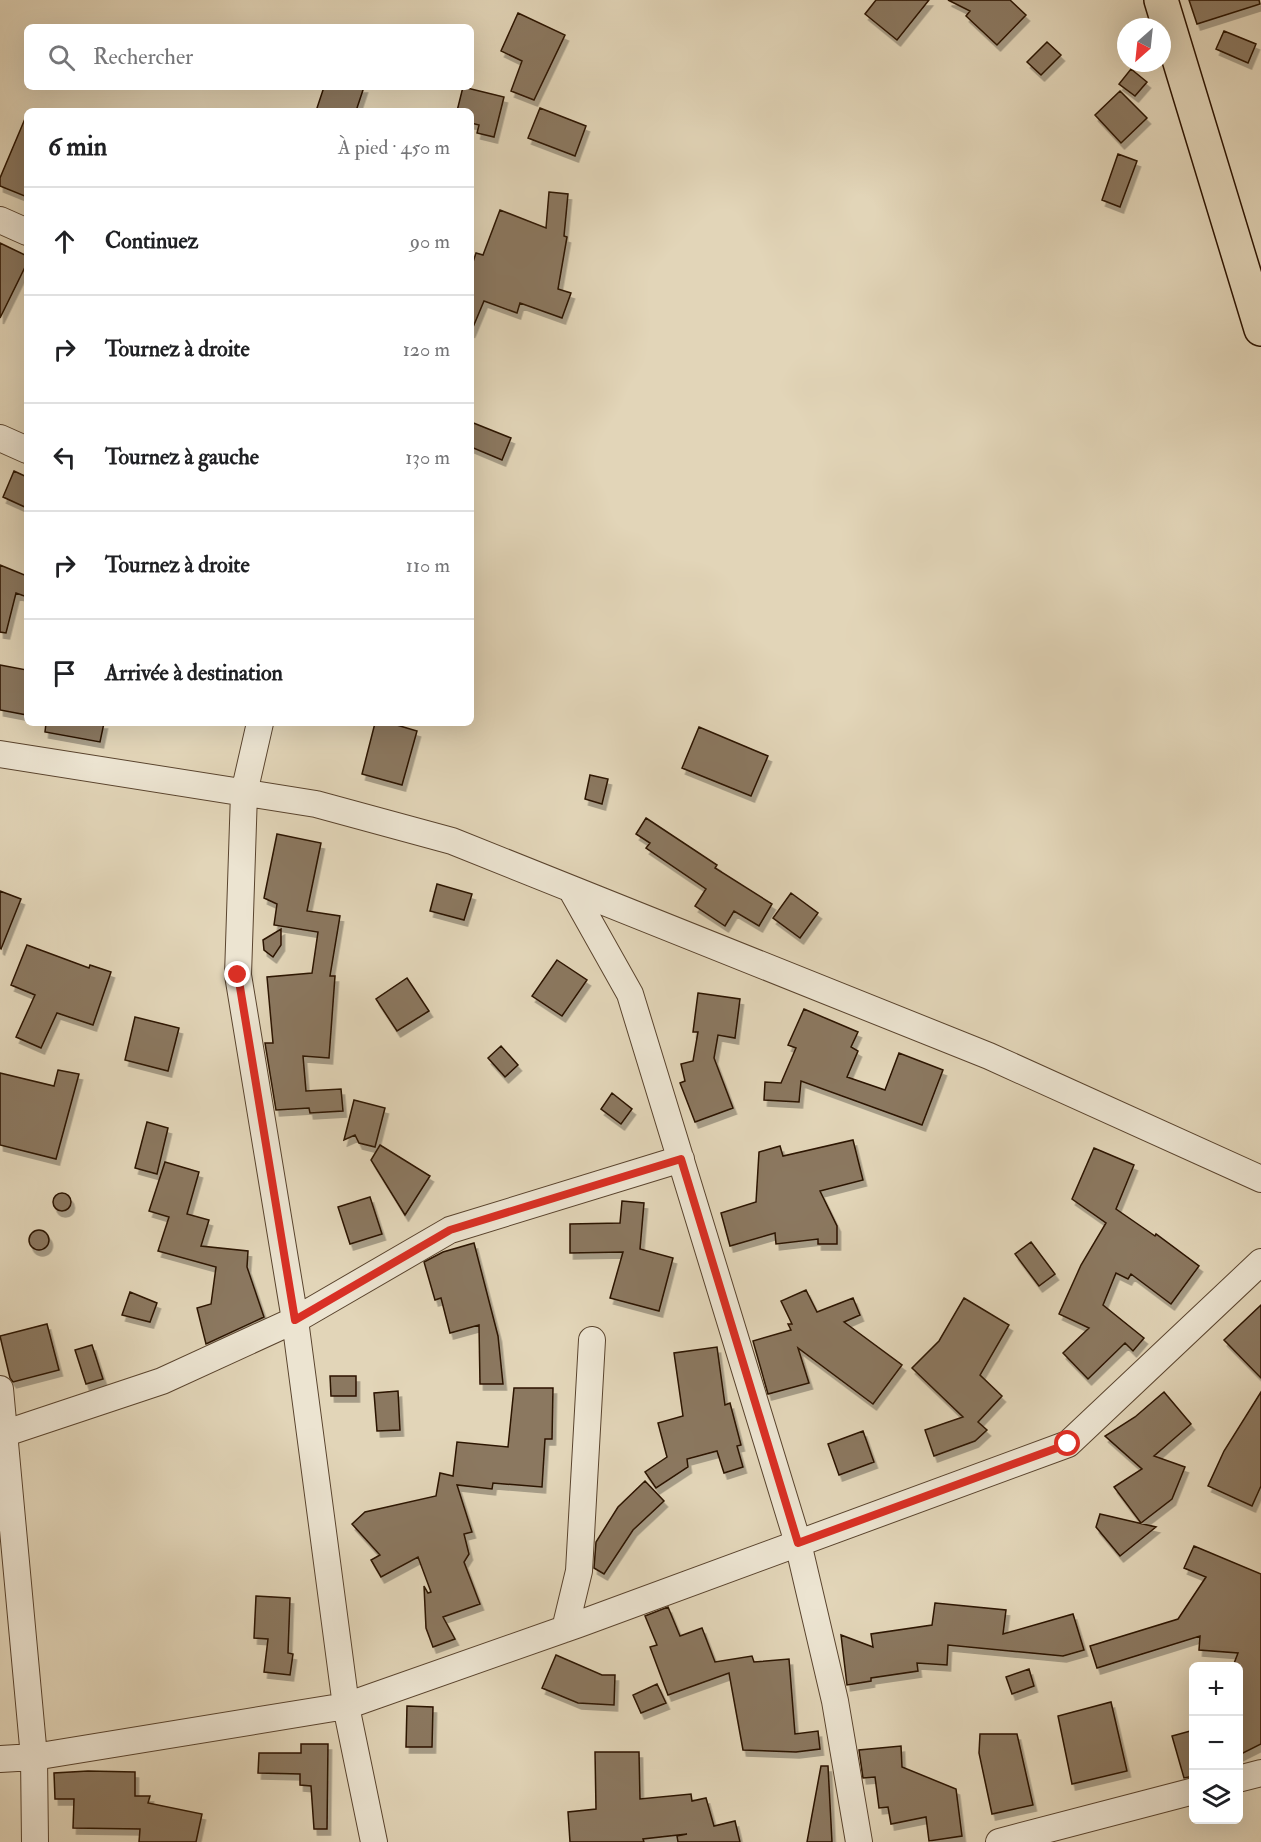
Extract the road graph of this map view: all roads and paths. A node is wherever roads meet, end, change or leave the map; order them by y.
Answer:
1 (1161, 0) edge
2 (0, 220) edge
3 (24, 231) edge
4 (1261, 329) edge
5 (0, 438) edge
6 (24, 449) edge
7 (259, 726) edge
8 (0, 754) edge
9 (244, 793) junction
10 (571, 889) junction
11 (681, 1159) junction
12 (1261, 1179) edge
13 (1261, 1262) edge
14 (295, 1320) junction
15 (592, 1340) dead end
16 (0, 1389) edge
17 (3, 1431) edge
18 (798, 1543) junction
19 (565, 1629) junction
20 (346, 1706) junction
21 (34, 1757) junction
22 (0, 1759) edge
23 (1261, 1773) edge
24 (1243, 1778) edge
25 (1189, 1793) edge
26 (1088, 1830) edge
27 (34, 1842) edge
28 (374, 1842) edge
29 (859, 1842) edge
30 (999, 1842) edge

1 - 4 highway
2 - 3 street
5 - 6 street
7 - 9 street
8 - 9 street
9 - 10 street
9 - 14 street
10 - 11 street
10 - 12 street
11 - 14 street
11 - 18 street
13 - 18 street
14 - 17 street
14 - 20 street
15 - 19 street
16 - 17 street
17 - 21 street
18 - 19 street
18 - 29 street
19 - 20 street
20 - 21 street
20 - 28 street
21 - 22 street
21 - 27 street
23 - 24 street
25 - 26 street
26 - 30 street

